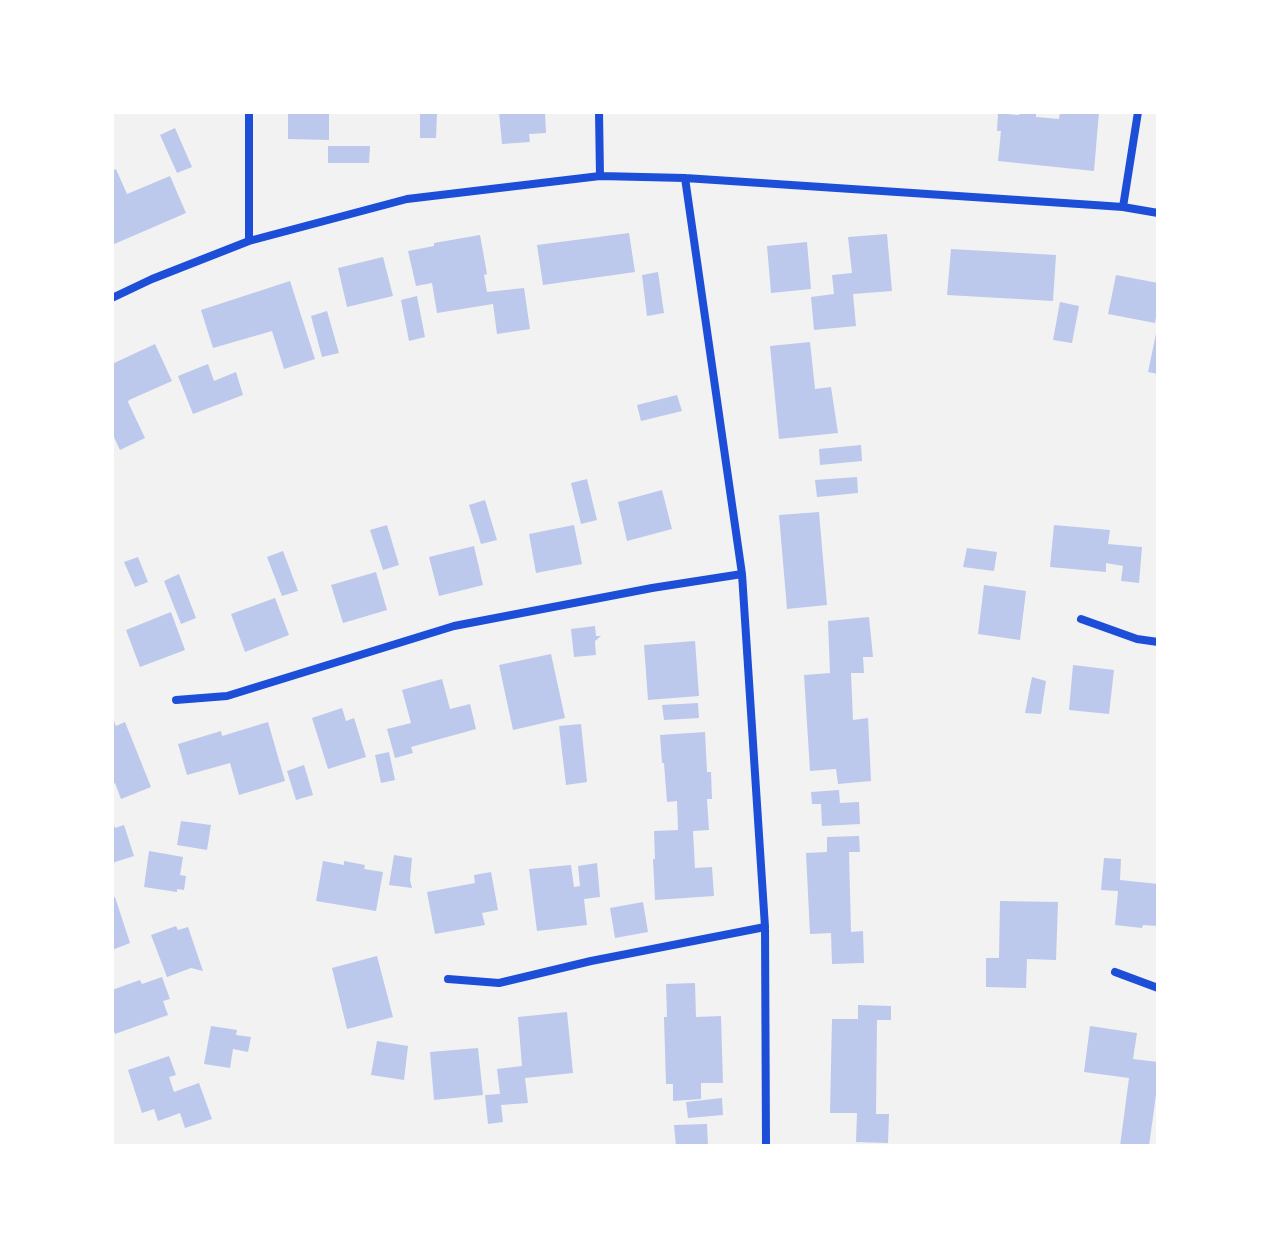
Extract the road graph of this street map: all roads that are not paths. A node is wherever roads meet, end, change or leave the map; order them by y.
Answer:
1 (249, 112) edge
2 (599, 112) edge
3 (1138, 112) edge
4 (600, 176) junction
5 (685, 178) junction
6 (1123, 207) junction
7 (1158, 213) edge
8 (249, 241) junction
9 (112, 298) edge
10 (742, 574) junction
11 (1081, 619) dead end
12 (1158, 642) edge
13 (176, 700) dead end
14 (765, 927) junction
15 (1115, 972) dead end
16 (448, 979) dead end
17 (1158, 988) edge
18 (766, 1146) edge

1 - 8 street
2 - 4 street
3 - 6 street
4 - 5 street
4 - 8 street
5 - 6 street
5 - 10 street
6 - 7 street
8 - 9 street
10 - 13 street
10 - 14 street
11 - 12 street
14 - 16 street
14 - 18 street
15 - 17 street

